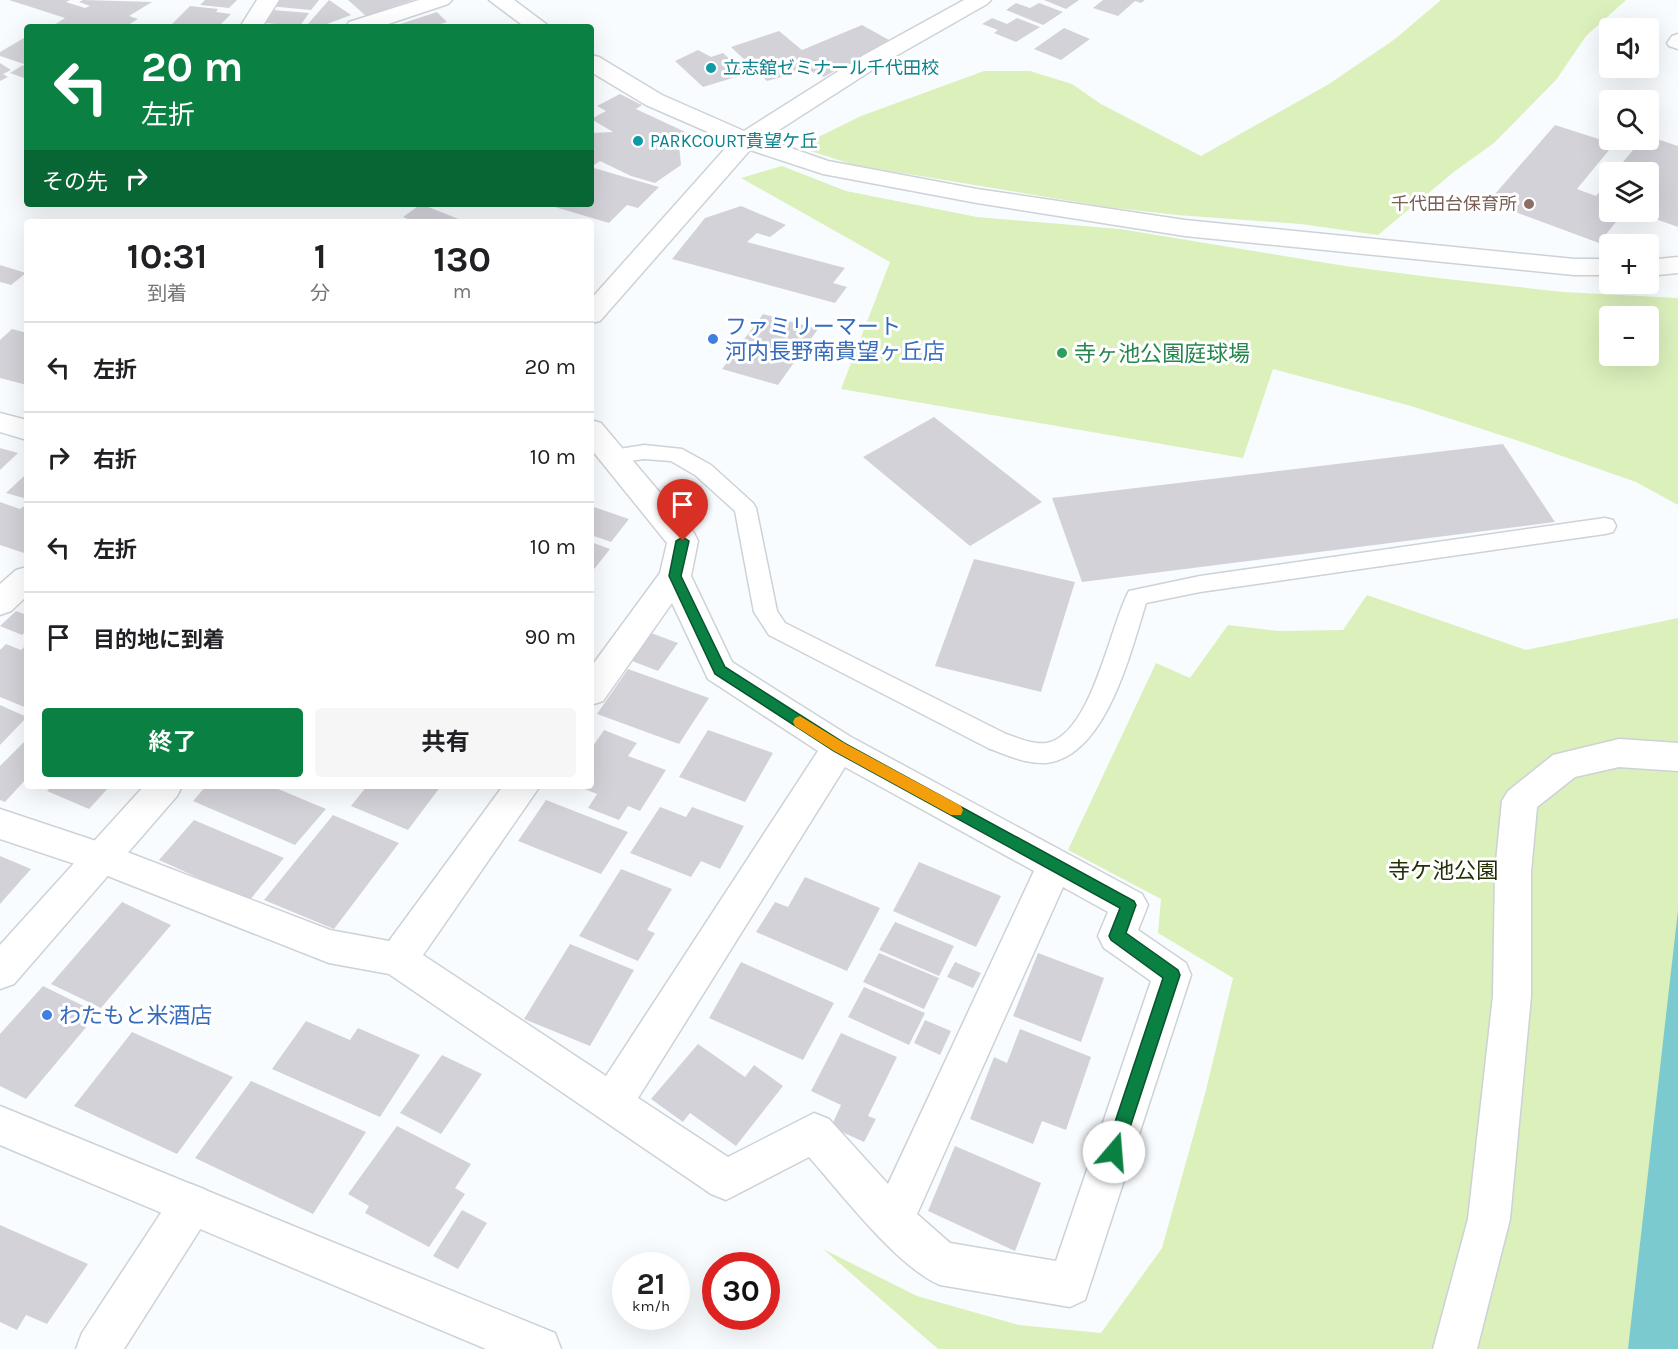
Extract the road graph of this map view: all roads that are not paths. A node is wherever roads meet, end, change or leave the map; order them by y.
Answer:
1 (268, 0) edge
2 (441, 0) edge
3 (500, 0) edge
4 (980, 0) edge
5 (253, 24) edge
6 (366, 24) edge
7 (534, 24) edge
8 (1678, 39) edge
9 (1678, 44) edge
10 (594, 64) edge
11 (746, 140) junction
12 (1678, 265) edge
13 (1599, 267) edge
14 (1659, 267) edge
15 (594, 312) edge
16 (0, 422) edge
17 (24, 429) edge
18 (603, 443) edge
19 (1605, 526) dead end
20 (675, 576) junction
21 (24, 581) edge
22 (0, 603) edge
23 (594, 688) edge
24 (839, 747) junction
25 (1678, 757) edge
26 (162, 789) edge
27 (521, 789) edge
28 (0, 824) edge
29 (101, 858) junction
30 (1055, 864) junction
31 (398, 959) junction
32 (0, 972) edge
33 (612, 1103) junction
34 (0, 1125) edge
35 (191, 1205) junction
36 (893, 1220) junction
37 (98, 1349) edge
38 (539, 1349) edge
39 (1455, 1349) edge

1 - 5 street
2 - 6 street
3 - 7 street
4 - 11 street
8 - 9 lane
10 - 11 street
11 - 13 street
11 - 15 street
12 - 14 street
16 - 17 street
18 - 19 lane
18 - 20 street
20 - 23 street
20 - 24 street
21 - 22 street
24 - 30 street
24 - 33 street
25 - 39 street
26 - 29 street
27 - 31 street
28 - 29 street
29 - 31 street
29 - 32 street
30 - 36 street
30 - 36 street
31 - 33 street
33 - 36 street
34 - 35 street
35 - 37 street
35 - 38 street

